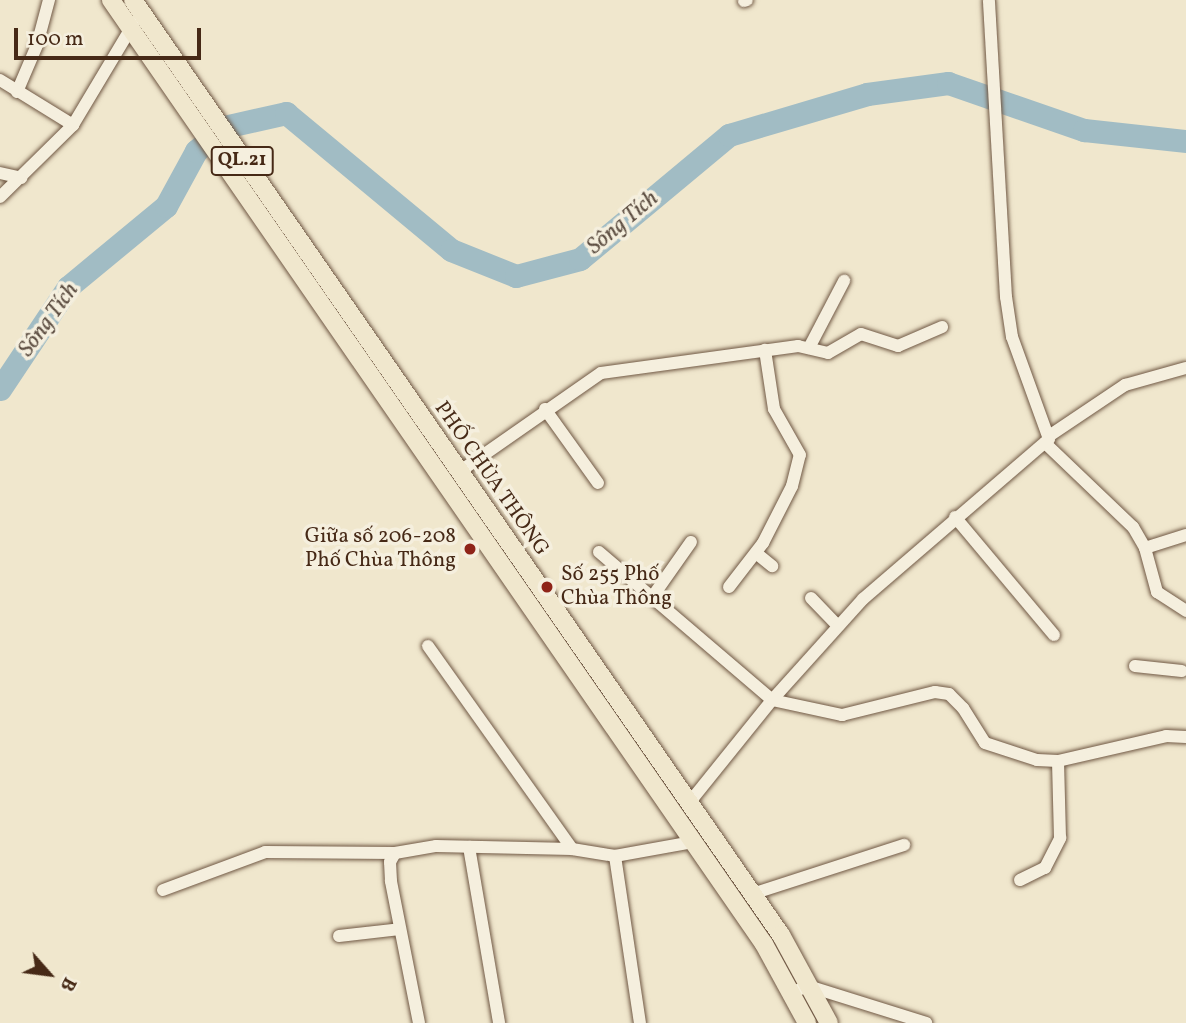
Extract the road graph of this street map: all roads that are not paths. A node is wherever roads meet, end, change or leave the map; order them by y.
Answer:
1 (49, 0) edge
2 (111, 0) edge
3 (132, 0) edge
4 (989, 0) edge
5 (136, 21) junction
6 (173, 76) junction
7 (0, 80) edge
8 (17, 92) junction
9 (73, 125) junction
10 (0, 173) edge
11 (21, 178) junction
12 (0, 197) edge
13 (844, 281) dead end
14 (942, 327) dead end
15 (809, 348) junction
16 (765, 350) junction
17 (1186, 368) edge
18 (545, 409) junction
19 (1047, 440) junction
20 (458, 472) junction
21 (598, 482) dead end
22 (955, 517) junction
23 (1186, 535) edge
24 (691, 542) dead end
25 (1145, 548) junction
26 (599, 552) dead end
27 (756, 553) junction
28 (772, 566) dead end
29 (729, 587) dead end
30 (653, 596) junction
31 (811, 598) dead end
32 (1184, 608) edge
33 (838, 626) junction
34 (1054, 635) dead end
35 (428, 646) dead end
36 (1135, 666) dead end
37 (1185, 673) edge
38 (772, 700) junction
39 (1186, 737) edge
40 (1058, 761) junction
41 (689, 803) junction
42 (692, 842) junction
43 (904, 845) dead end
44 (469, 847) junction
45 (572, 849) junction
46 (395, 853) junction
47 (615, 856) junction
48 (1020, 880) dead end
49 (163, 890) dead end
50 (752, 894) junction
51 (400, 929) junction
52 (339, 936) dead end
53 (808, 986) junction
54 (790, 993) junction
55 (419, 1023) edge
56 (499, 1023) edge
57 (640, 1023) edge
58 (807, 1023) edge
59 (829, 1023) edge
60 (926, 1023) edge

1 - 8 street
2 - 5 highway, PHỐ CHÙA THÔNG / QL.21
3 - 5 highway, PHỐ CHÙA THÔNG / QL.21
4 - 19 street
5 - 6 highway, PHỐ CHÙA THÔNG / QL.21
5 - 9 street
6 - 20 highway, PHỐ CHÙA THÔNG / QL.21
6 - 42 highway, PHỐ CHÙA THÔNG / QL.21
7 - 8 street
8 - 9 street
9 - 11 street
10 - 11 street
11 - 12 street
13 - 15 street
14 - 15 street
15 - 16 street
16 - 18 street
16 - 27 street
17 - 19 street
18 - 20 street
18 - 21 street
19 - 22 street
19 - 25 street
20 - 41 highway, PHỐ CHÙA THÔNG / QL.21
22 - 33 street
22 - 34 street
23 - 25 street
24 - 30 street
25 - 32 street
26 - 30 street
27 - 28 street
27 - 29 street
30 - 38 street
31 - 33 street
33 - 38 street
35 - 45 street
36 - 37 street
38 - 40 street
38 - 41 street
39 - 40 street
40 - 48 street
41 - 50 highway, PHỐ CHÙA THÔNG / QL.21
42 - 47 street
42 - 54 highway, PHỐ CHÙA THÔNG / QL.21
43 - 50 street
44 - 45 street
44 - 46 street
44 - 56 street
45 - 47 street
46 - 49 street
46 - 51 street
47 - 57 street
50 - 53 highway, PHỐ CHÙA THÔNG / QL.21
51 - 52 street
51 - 55 street
53 - 54 street
53 - 59 highway, PHỐ CHÙA THÔNG / QL.21
53 - 60 street
54 - 58 highway, PHỐ CHÙA THÔNG / QL.21

